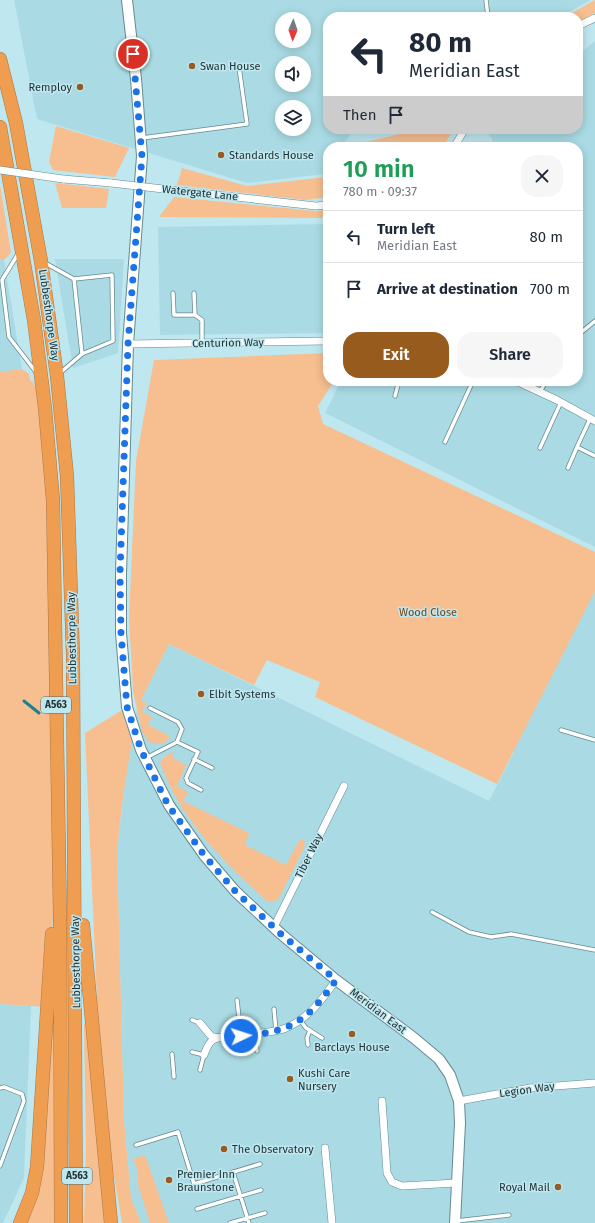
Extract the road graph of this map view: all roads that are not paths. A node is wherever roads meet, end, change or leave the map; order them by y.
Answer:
1 (127, 0) edge
2 (486, 0) edge
3 (487, 12) edge
4 (595, 18) edge
5 (583, 24) edge
6 (0, 59) edge
7 (239, 67) dead end
8 (0, 127) edge
9 (142, 138) junction
10 (0, 170) edge
11 (323, 205) edge
12 (22, 247) junction
13 (41, 261) junction
14 (74, 279) junction
15 (194, 292) dead end
16 (173, 293) dead end
17 (195, 316) junction
18 (595, 321) edge
19 (583, 331) edge
20 (323, 341) edge
21 (128, 344) junction
22 (202, 344) junction
23 (82, 354) junction
24 (57, 376) junction
25 (41, 379) junction
26 (398, 386) edge
27 (471, 386) edge
28 (527, 386) edge
29 (543, 386) edge
30 (540, 392) junction
31 (395, 396) dead end
32 (561, 402) junction
33 (593, 419) edge
34 (445, 442) dead end
35 (577, 447) junction
36 (540, 448) dead end
37 (595, 456) edge
38 (568, 468) dead end
39 (150, 708) dead end
40 (561, 730) dead end
41 (595, 740) edge
42 (177, 742) junction
43 (145, 758) junction
44 (194, 759) junction
45 (212, 768) dead end
46 (344, 786) dead end
47 (201, 790) dead end
48 (74, 818) junction
49 (58, 822) junction
50 (432, 912) dead end
51 (274, 927) junction
52 (595, 950) edge
53 (336, 980) junction
54 (237, 1000) dead end
55 (274, 1009) dead end
56 (192, 1020) dead end
57 (300, 1020) junction
58 (200, 1023) joint
59 (310, 1030) junction
60 (276, 1031) junction
61 (255, 1035) junction
62 (241, 1036) junction
63 (218, 1038) junction
64 (322, 1038) dead end
65 (308, 1045) dead end
66 (257, 1051) dead end
67 (192, 1052) dead end
68 (172, 1054) dead end
69 (204, 1055) junction
70 (200, 1070) dead end
71 (174, 1077) dead end
72 (595, 1083) edge
73 (0, 1088) edge
74 (382, 1101) dead end
75 (459, 1101) junction
76 (136, 1144) dead end
77 (325, 1148) dead end
78 (260, 1164) dead end
79 (0, 1166) edge
80 (233, 1172) junction
81 (456, 1183) junction
82 (261, 1190) dead end
83 (241, 1196) junction
84 (197, 1210) dead end
85 (265, 1213) dead end
86 (509, 1215) dead end
87 (455, 1222) edge
88 (20, 1223) edge
89 (61, 1223) edge
90 (76, 1223) edge
91 (111, 1223) edge
92 (230, 1223) edge
93 (249, 1223) edge
94 (332, 1223) edge

1 - 9 street, Meridian East
2 - 3 lane
4 - 5 street
6 - 13 highway, Lubbesthorpe Way / A563
7 - 9 lane
8 - 12 highway, Lubbesthorpe Way / A563
9 - 21 street, Meridian East
10 - 11 street, Watergate Lane, bridge
12 - 25 highway, Lubbesthorpe Way / A563
12 - 25 lane
13 - 14 lane
13 - 24 highway, Lubbesthorpe Way / A563
14 - 23 lane
14 - 23 lane
15 - 17 lane
16 - 17 lane
17 - 22 lane
18 - 19 lane
20 - 22 street, Centurion Way
21 - 22 street, Centurion Way
21 - 43 street, Meridian East
23 - 24 lane
24 - 48 highway, Lubbesthorpe Way / A563
25 - 49 highway, Lubbesthorpe Way / A563
26 - 31 lane
27 - 34 lane
28 - 30 street
29 - 30 lane
30 - 32 street
32 - 33 street
32 - 36 lane
33 - 35 lane
35 - 37 lane
35 - 38 lane
39 - 42 lane
40 - 41 lane
42 - 43 lane
42 - 44 lane
43 - 51 street, Meridian East
44 - 45 lane
44 - 47 lane
46 - 51 street, Tiber Way
48 - 90 highway, Lubbesthorpe Way / A563
48 - 91 highway
49 - 88 highway
49 - 89 highway, Lubbesthorpe Way / A563
50 - 52 lane
51 - 53 street, Meridian East
53 - 57 street
53 - 75 street, Meridian East
54 - 62 lane
55 - 60 lane
56 - 58 lane
57 - 59 lane
57 - 60 street
58 - 63 street
59 - 64 lane
59 - 65 lane
60 - 61 street
61 - 62 street
61 - 66 lane
62 - 63 street
63 - 69 street
67 - 69 lane
68 - 71 lane
69 - 70 lane
72 - 75 street, Legion Way
73 - 79 lane
74 - 81 street
75 - 81 street, Meridian East
76 - 80 lane
77 - 94 street
78 - 80 lane
80 - 83 lane
81 - 87 street, Meridian East
82 - 83 lane
83 - 84 lane
83 - 93 lane
85 - 92 lane
86 - 87 lane

